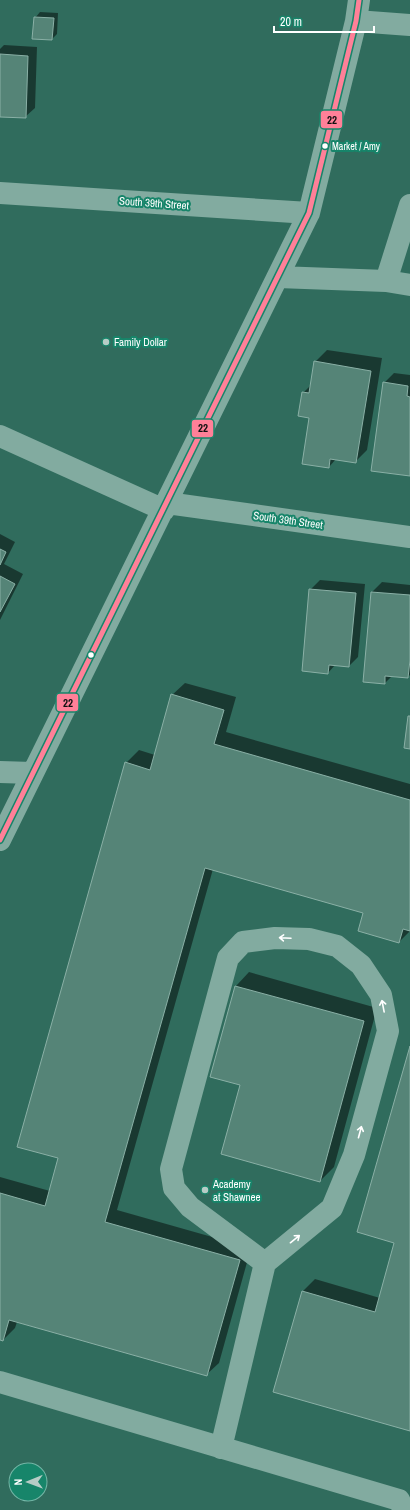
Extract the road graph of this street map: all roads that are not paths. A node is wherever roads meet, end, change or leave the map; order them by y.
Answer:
1 (359, 0) edge
2 (356, 22) junction
3 (410, 25) edge
4 (0, 193) edge
5 (410, 205) edge
6 (309, 213) junction
7 (278, 277) junction
8 (386, 281) junction
9 (410, 285) edge
10 (0, 436) edge
11 (165, 506) junction
12 (410, 537) edge
13 (0, 772) edge
14 (32, 773) junction
15 (0, 840) edge
16 (265, 1263) junction
17 (0, 1382) edge
18 (221, 1448) junction
19 (404, 1510) edge

1 - 2 street
2 - 3 street
2 - 6 street
4 - 6 street, South 39th Street
5 - 8 street
6 - 7 street
7 - 8 street
7 - 11 street
8 - 9 street
10 - 11 street, South 39th Street
11 - 12 street, South 39th Street
11 - 14 street
13 - 14 street
14 - 15 street
16 -> 16 street
16 - 18 street
17 - 18 street
18 - 19 street

